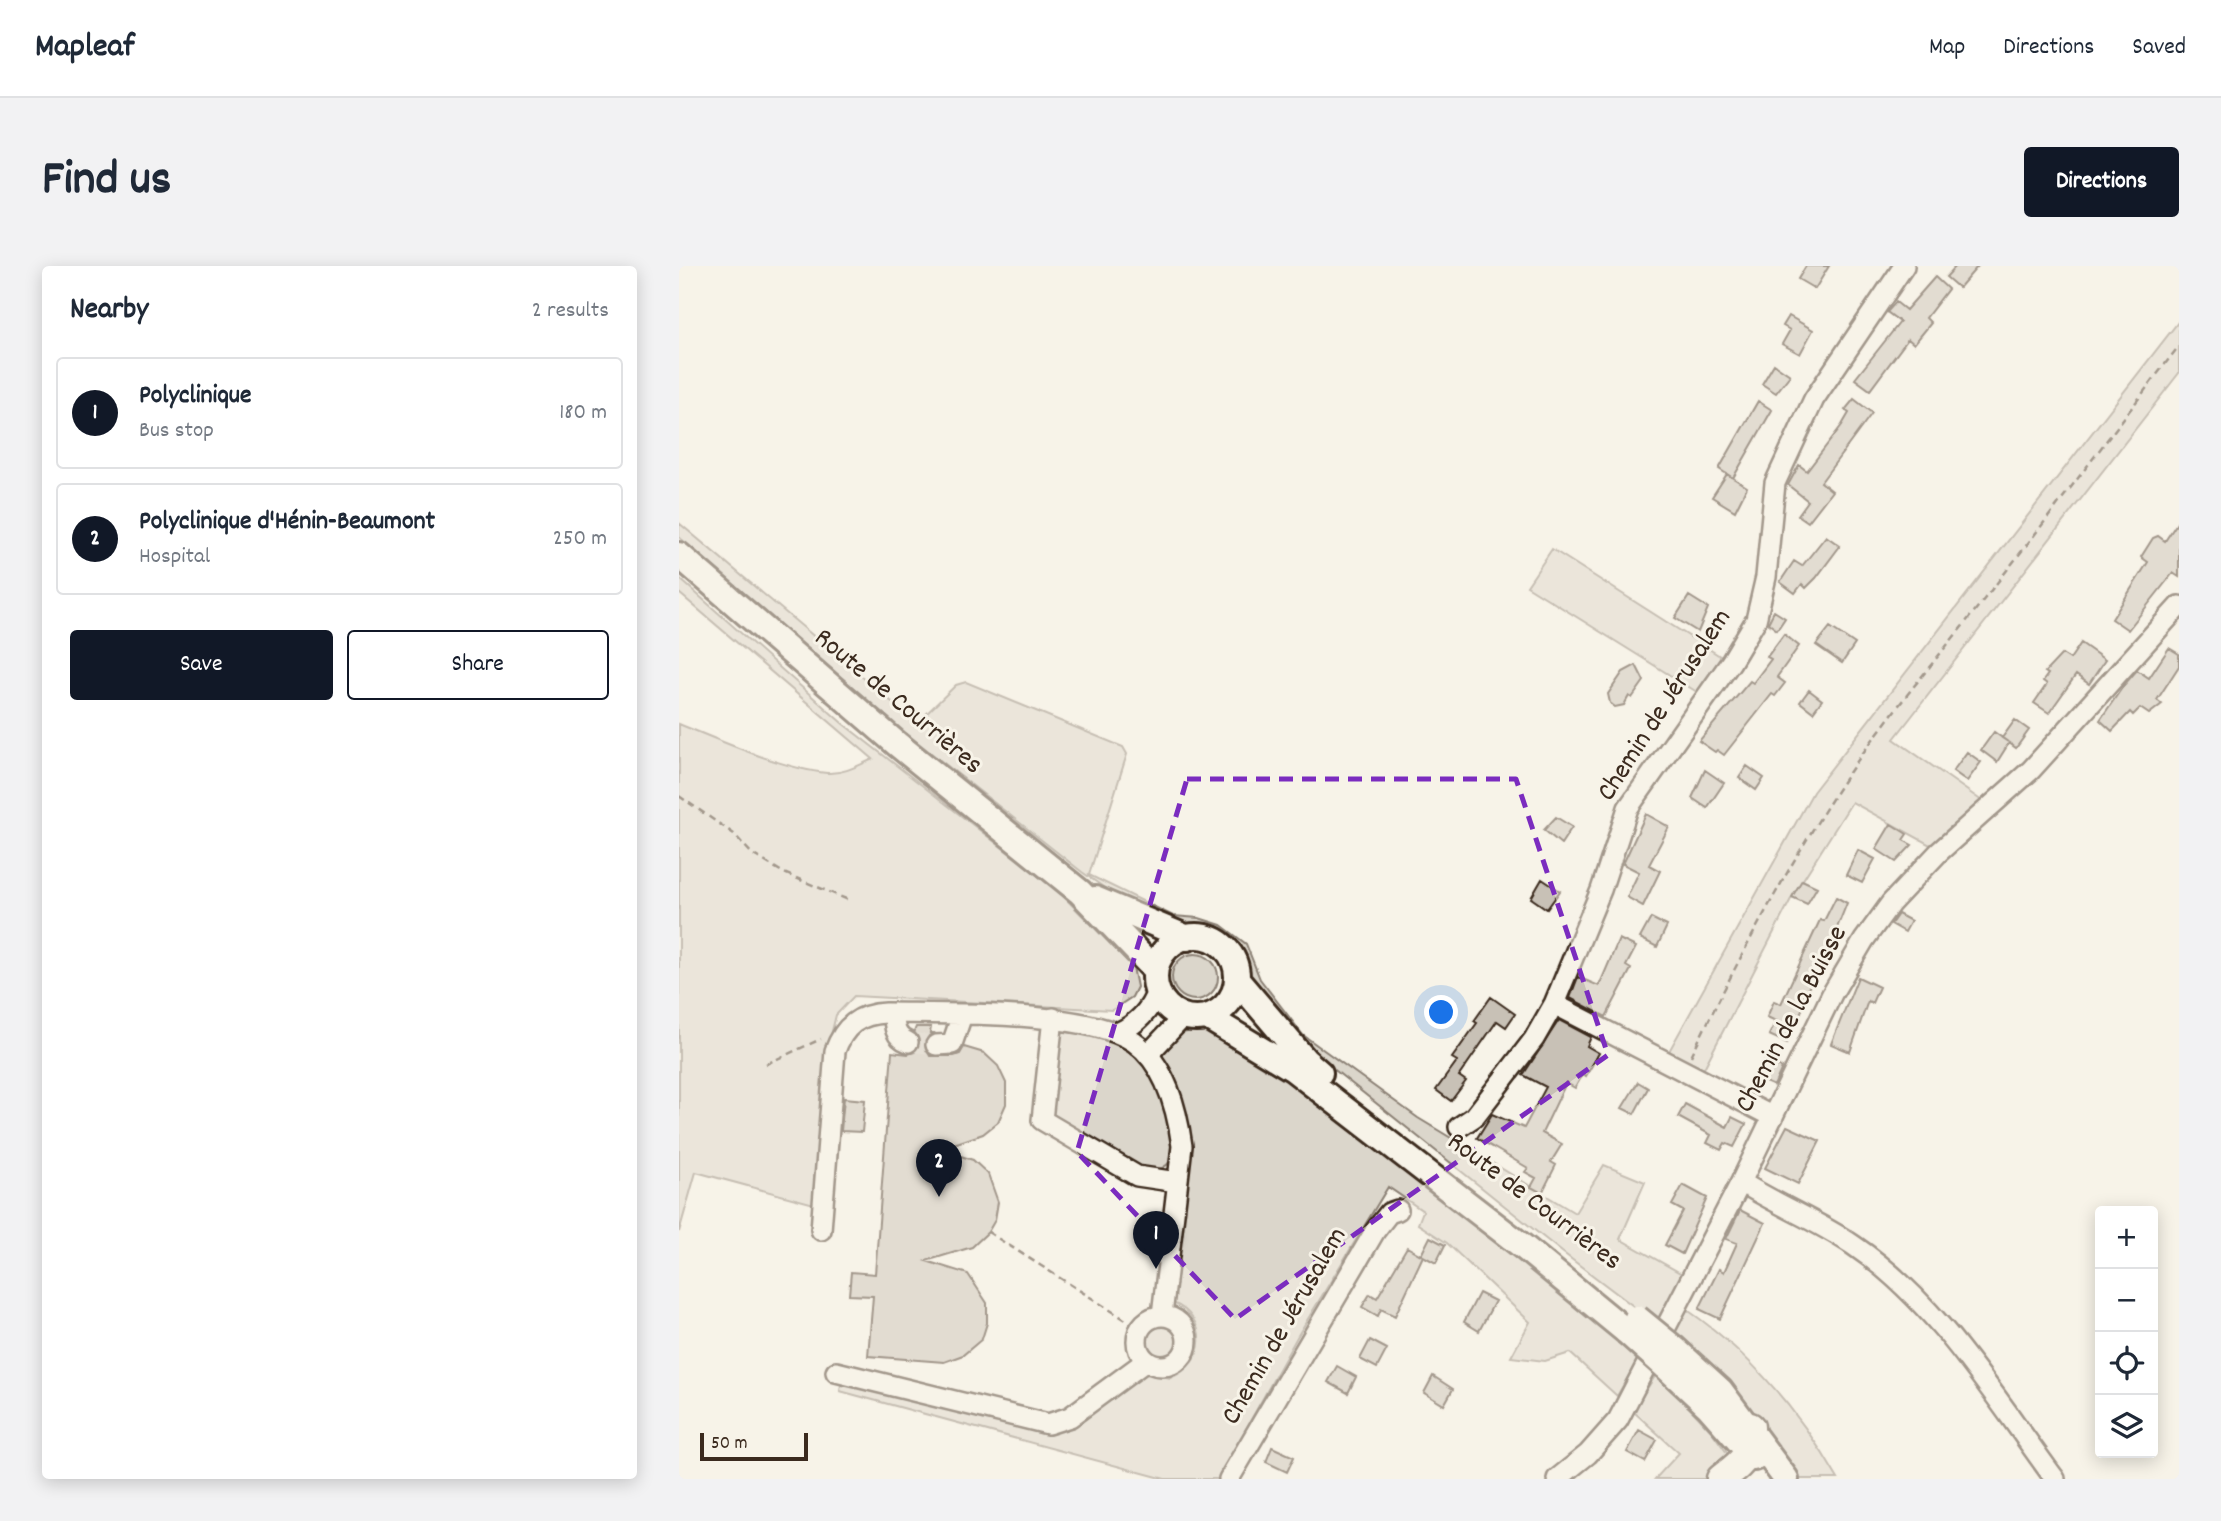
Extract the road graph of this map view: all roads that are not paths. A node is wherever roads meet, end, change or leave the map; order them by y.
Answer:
1 (1905, 266) edge
2 (679, 555) edge
3 (2179, 606) edge
4 (1080, 892) junction
5 (1188, 938) junction
6 (1156, 980) junction
7 (1237, 980) junction
8 (1554, 1004) junction
9 (894, 1013) junction
10 (962, 1015) junction
11 (1195, 1017) junction
12 (1053, 1018) junction
13 (1117, 1033) junction
14 (908, 1042) dead end
15 (936, 1045) dead end
16 (1150, 1057) junction
17 (1773, 1117) junction
18 (1459, 1127) dead end
19 (1177, 1182) junction
20 (1741, 1182) junction
21 (1398, 1210) dead end
22 (821, 1230) dead end
23 (1162, 1315) junction
24 (1632, 1325) junction
25 (1146, 1361) junction
26 (836, 1372) dead end
27 (1750, 1439) junction
28 (1229, 1479) edge
29 (1557, 1479) edge
30 (1721, 1479) edge
31 (1769, 1479) edge
32 (1786, 1479) edge
33 (2055, 1479) edge

1 - 8 street, Chemin de Jérusalem
2 - 4 main road, Route de Courrières
3 - 17 street, Chemin de la Buisse
4 - 5 main road, Route de Courrières
4 - 6 main road, Route de Courrières
5 - 6 main road
5 - 7 main road
6 - 11 main road
6 - 13 street
7 - 11 main road
7 - 24 main road, Route de Courrières
8 - 17 street
8 - 18 street, Chemin de Jérusalem
9 - 10 street
9 - 14 street
9 - 22 street
10 - 12 street
10 - 15 street
11 - 16 street
11 - 24 main road, Route de Courrières
12 - 13 street
12 - 19 street
13 - 16 street
16 - 19 street
17 - 20 street, Chemin de la Buisse
19 - 23 street
20 - 29 street, Chemin de la Buisse
20 - 33 street
21 - 28 street, Chemin de Jérusalem
23 - 25 street
23 - 25 street
24 - 27 main road, Route de Courrières, bridge
25 - 26 street
27 - 30 highway
27 - 31 main road, Route de Courrières
27 - 32 main road, Route de Courrières

